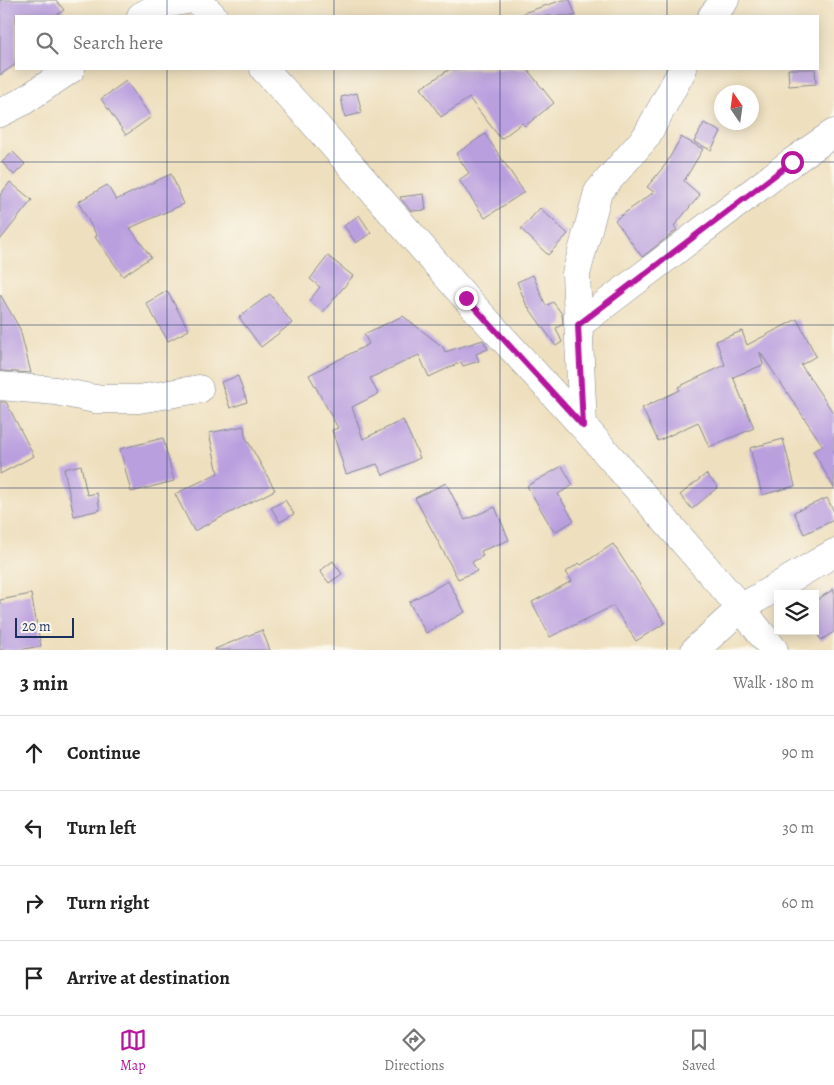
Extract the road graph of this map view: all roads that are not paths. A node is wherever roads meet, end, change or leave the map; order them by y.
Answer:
1 (187, 0) edge
2 (197, 0) edge
3 (725, 0) edge
4 (143, 15) edge
5 (212, 15) edge
6 (713, 15) edge
7 (70, 70) edge
8 (265, 70) edge
9 (682, 70) edge
10 (0, 113) edge
11 (834, 133) edge
12 (578, 325) junction
13 (0, 386) edge
14 (199, 389) dead end
15 (583, 426) junction
16 (834, 553) edge
17 (741, 608) junction
18 (694, 650) edge
19 (774, 650) edge

1 - 4 street
2 - 5 street
3 - 6 street
7 - 10 street
8 - 15 street
9 - 12 street
11 - 12 street
12 - 15 street
13 - 14 street
15 - 17 street
16 - 17 street
17 - 18 street
17 - 19 street

